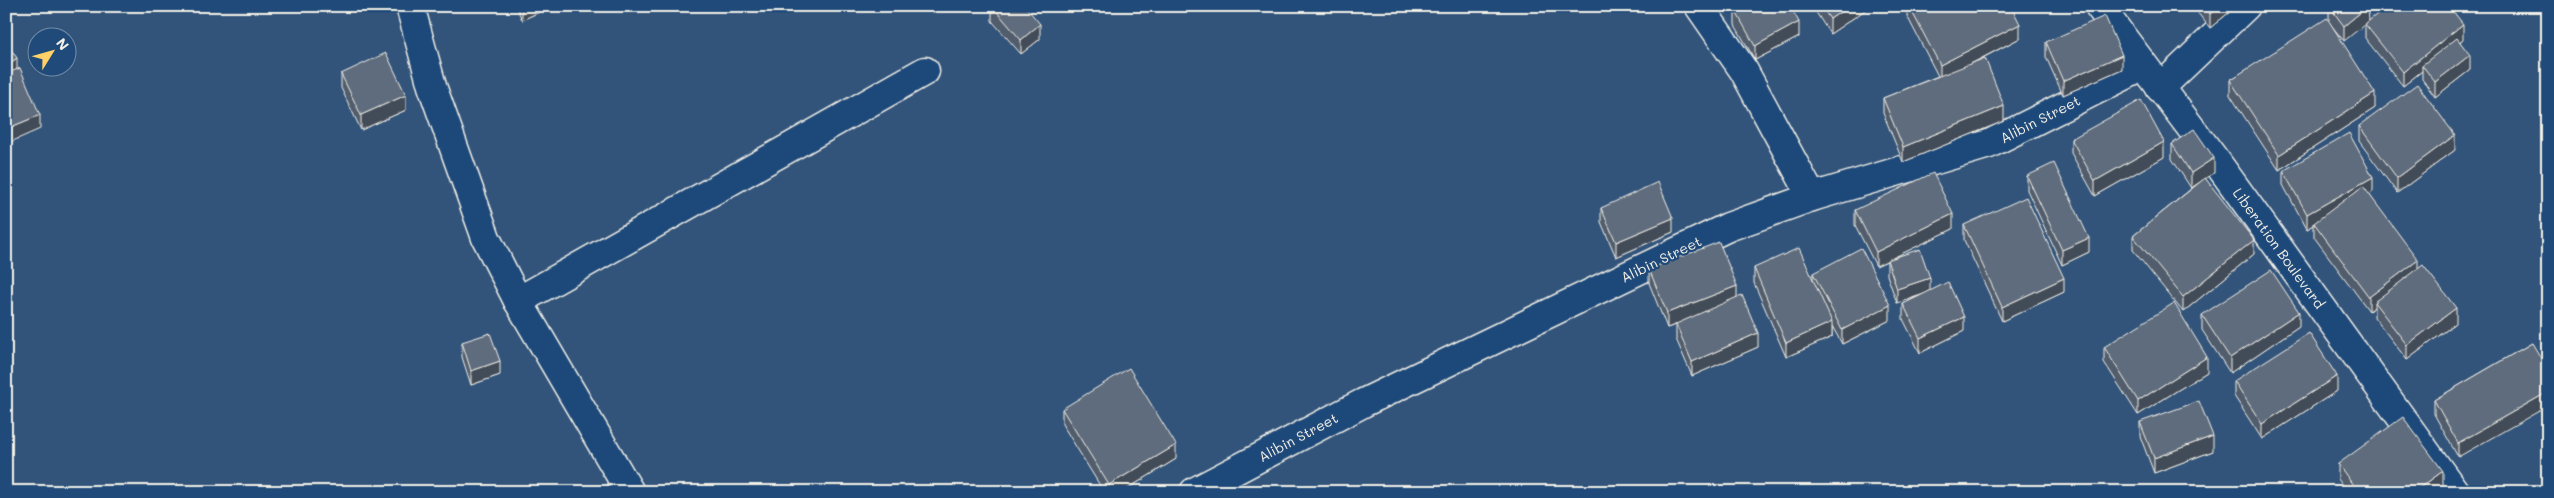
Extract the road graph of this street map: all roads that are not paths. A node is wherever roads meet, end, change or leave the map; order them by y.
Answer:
1 (410, 6) edge
2 (1699, 6) edge
3 (2099, 6) edge
4 (2246, 6) edge
5 (2144, 66) junction
6 (924, 71) dead end
7 (2160, 88) junction
8 (1812, 197) junction
9 (518, 301) junction
10 (1201, 490) edge
11 (630, 492) edge
12 (2455, 492) edge

1 - 9 street
2 - 8 street
3 - 5 street, Liberation Boulevard
4 - 7 street
5 - 7 street, Liberation Boulevard
5 - 8 street, Alibin Street
6 - 9 street
7 - 12 street, Liberation Boulevard
8 - 10 street, Alibin Street
9 - 11 street

